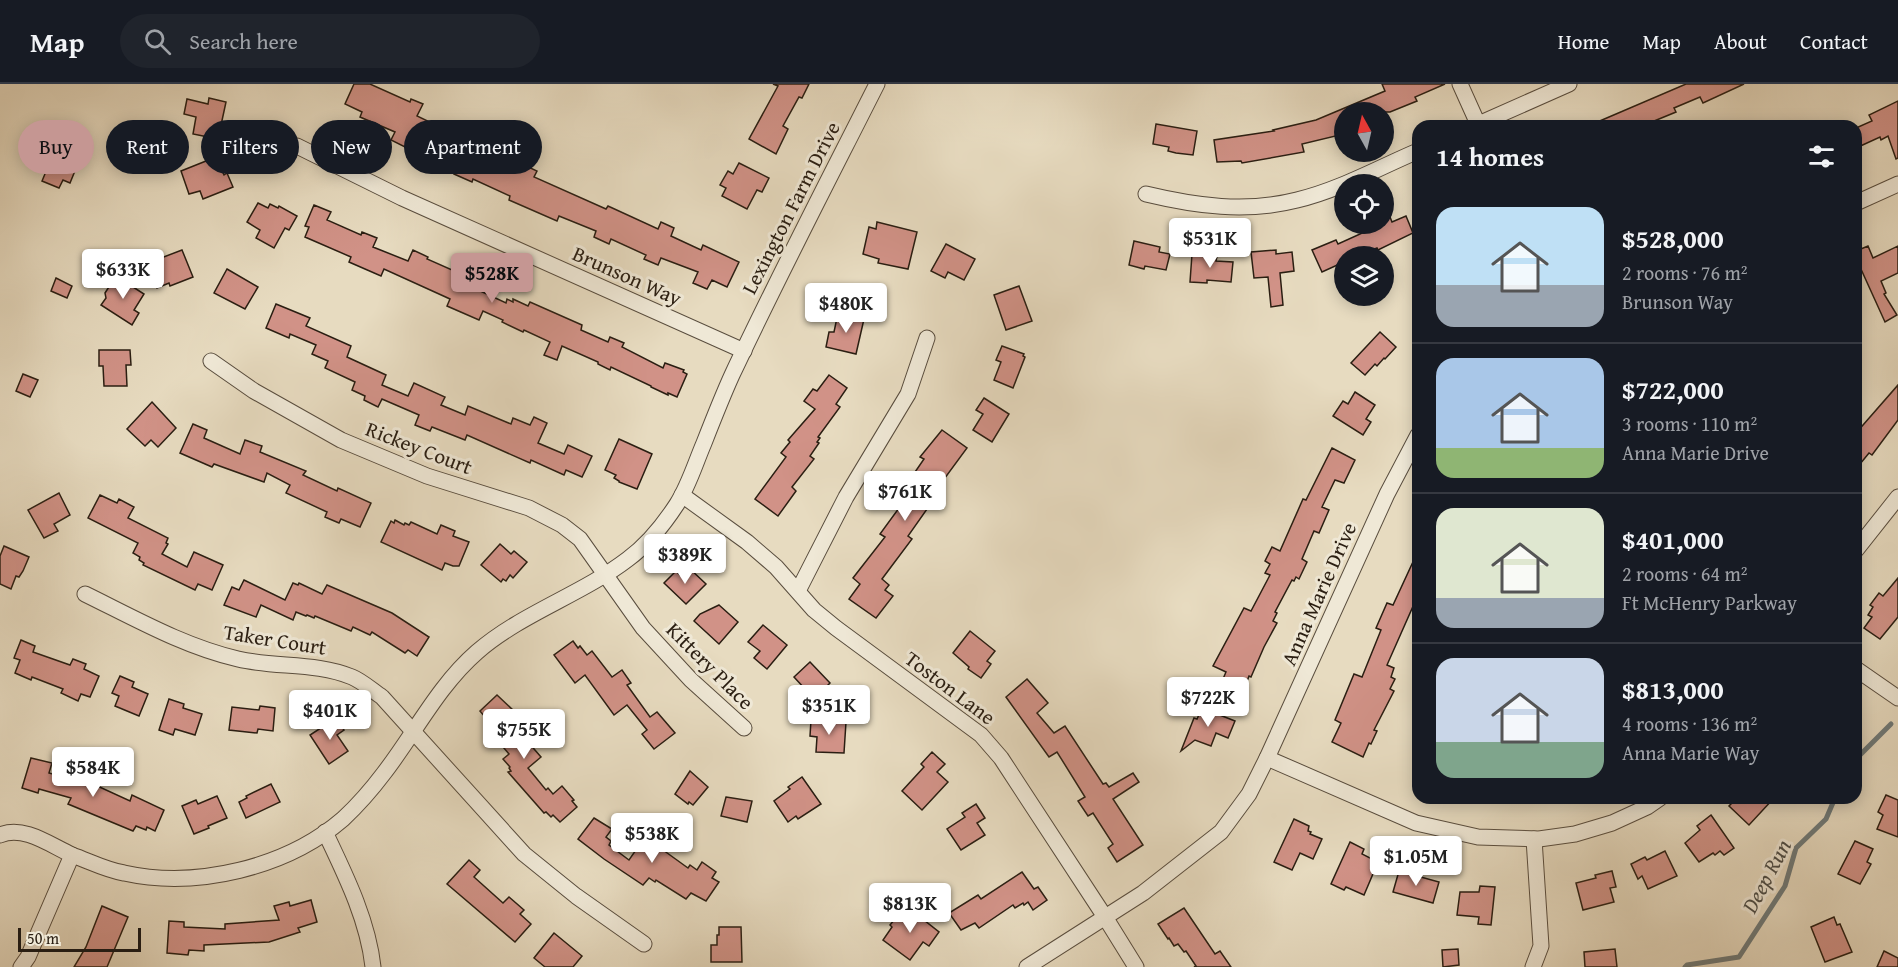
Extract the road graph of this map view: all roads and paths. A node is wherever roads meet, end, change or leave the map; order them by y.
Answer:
1 (877, 84) edge
2 (1460, 84) edge
3 (1569, 84) edge
4 (1474, 120) edge
5 (1487, 120) edge
6 (299, 147) edge
7 (1412, 154) edge
8 (1898, 184) edge
9 (1146, 194) dead end
10 (1862, 200) edge
11 (927, 338) dead end
12 (744, 351) junction
13 (211, 361) dead end
14 (1412, 446) edge
15 (682, 495) junction
16 (1898, 497) edge
17 (1862, 542) edge
18 (605, 574) junction
19 (798, 591) junction
20 (85, 594) dead end
21 (1862, 673) edge
22 (1898, 698) edge
23 (744, 728) dead end
24 (414, 731) junction
25 (1268, 758) junction
26 (1651, 804) edge
27 (325, 832) junction
28 (0, 835) edge
29 (1534, 839) junction
30 (72, 855) junction
31 (1106, 917) junction
32 (644, 944) dead end
33 (21, 967) edge
34 (372, 967) edge
35 (1027, 967) edge
36 (1136, 967) edge
37 (1533, 967) edge

1 - 12 street, Lexington Farm Drive
2 - 4 street
3 - 5 street
6 - 12 street, Brunson Way
7 - 9 street
8 - 10 street
11 - 19 street
12 - 15 street, Lexington Farm Drive
13 - 18 street, Rickey Court
14 - 25 street, Anna Marie Drive
15 - 18 street, Lexington Farm Drive
15 - 19 street, Toston Lane
16 - 17 street
18 - 23 street, Kittery Place
18 - 24 street, Lexington Farm Drive
19 - 31 street, Toston Lane
20 - 24 street, Taker Court
21 - 22 street
24 - 27 street, Lexington Farm Drive
24 - 32 street, Taker Court
25 - 29 street
25 - 31 street, Anna Marie Drive
26 - 29 street
27 - 30 street, Lexington Farm Drive
27 - 34 street
28 - 30 street, Lexington Farm Drive
29 - 37 street
30 - 33 street
31 - 35 street, Anna Marie Drive
31 - 36 street, Toston Lane

